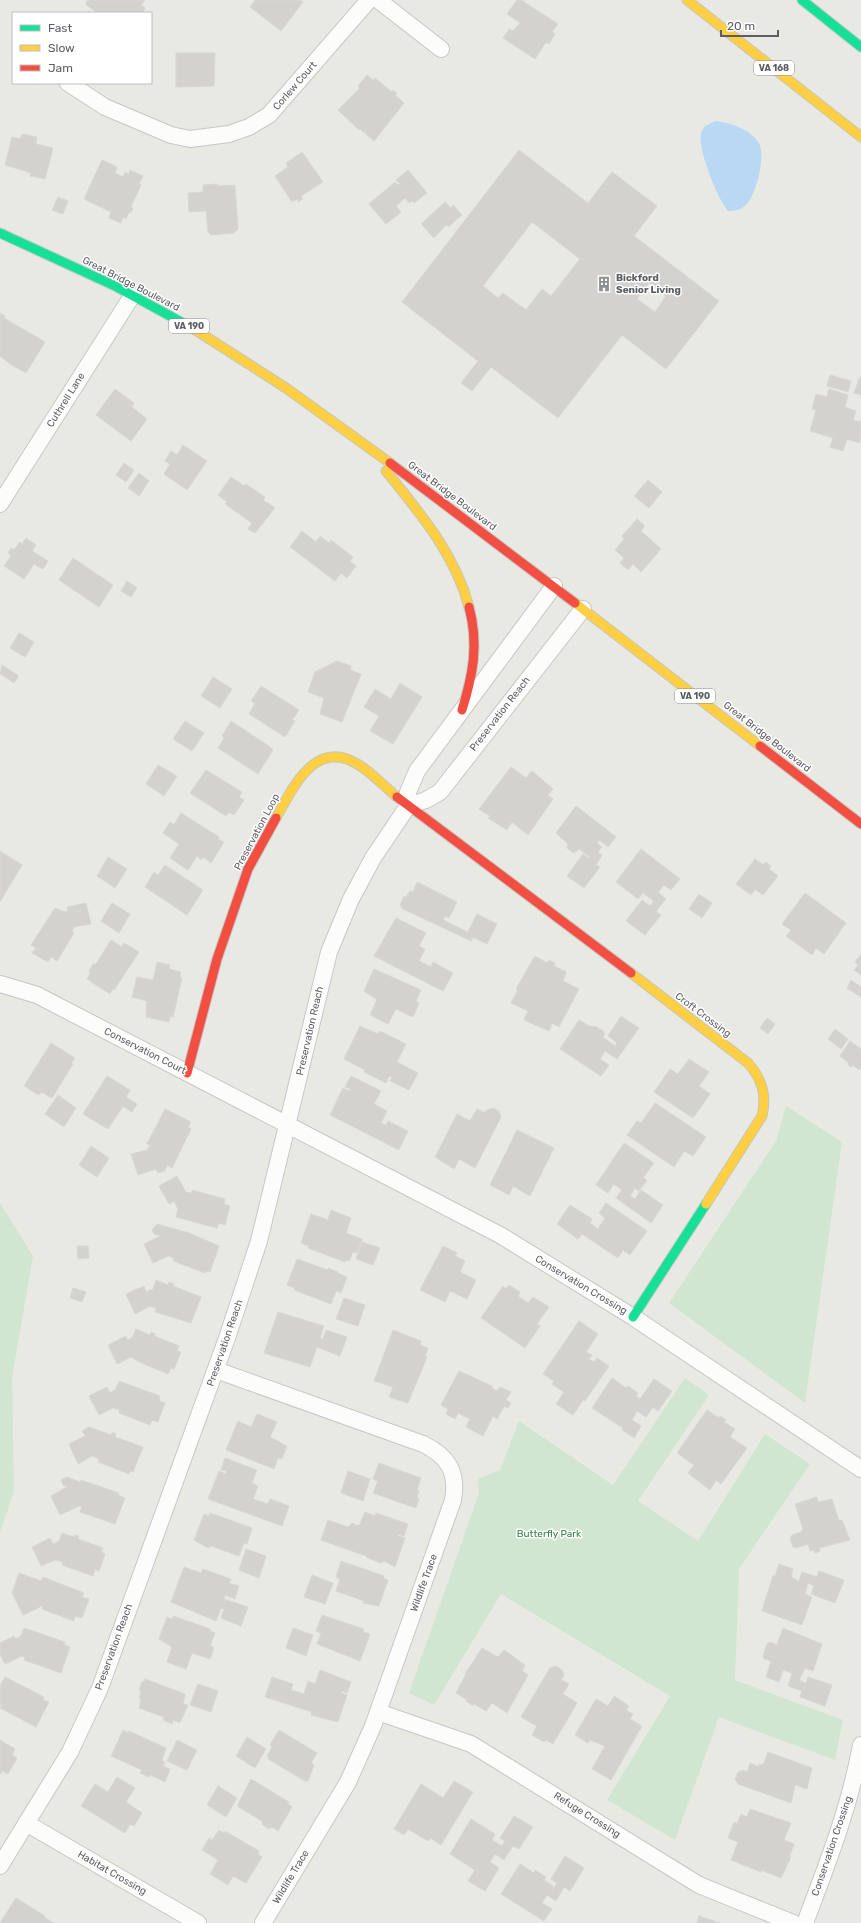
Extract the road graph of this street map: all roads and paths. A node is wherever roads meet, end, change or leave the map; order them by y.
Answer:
1 (370, 0) edge
2 (378, 0) edge
3 (687, 0) edge
4 (802, 0) edge
5 (861, 47) edge
6 (441, 49) dead end
7 (70, 84) edge
8 (861, 137) edge
9 (0, 233) edge
10 (132, 296) junction
11 (364, 444) junction
12 (0, 504) edge
13 (554, 586) junction
14 (583, 609) junction
15 (462, 710) junction
16 (408, 806) junction
17 (861, 824) edge
18 (0, 984) edge
19 (187, 1073) junction
20 (287, 1125) junction
21 (633, 1317) junction
22 (216, 1370) junction
23 (861, 1469) edge
24 (378, 1712) junction
25 (861, 1744) edge
26 (26, 1823) junction
27 (0, 1866) edge
28 (198, 1923) edge
29 (263, 1923) edge
30 (793, 1923) edge
31 (805, 1923) edge

1 - 7 street, Corlew Court
2 - 6 street
3 - 8 main road, VA 168
4 - 5 main road
9 - 10 main road, Great Bridge Boulevard / VA 190
10 - 11 main road, Great Bridge Boulevard / VA 190
10 - 12 street, Cuthrell Lane
11 - 13 main road, Great Bridge Boulevard / VA 190
11 - 15 main road
13 - 14 main road, Great Bridge Boulevard / VA 190
13 - 15 street, Preservation Reach
14 - 16 street, Preservation Reach
14 - 17 main road, Great Bridge Boulevard / VA 190
15 - 16 street, Preservation Reach
16 - 19 main road, Preservation Loop
16 - 20 street, Preservation Reach
16 - 21 main road, Croft Crossing
18 - 19 street, Conservation Court
19 - 20 street, Conservation Court
20 - 21 street, Conservation Crossing
20 - 22 street, Preservation Reach
21 - 23 street, Conservation Crossing
22 - 24 street, Wildlife Trace
22 - 26 street, Preservation Reach
24 - 29 street, Wildlife Trace
24 - 30 street, Refuge Crossing
25 - 31 street, Conservation Crossing
26 - 27 street, Preservation Reach
26 - 28 street, Habitat Crossing

